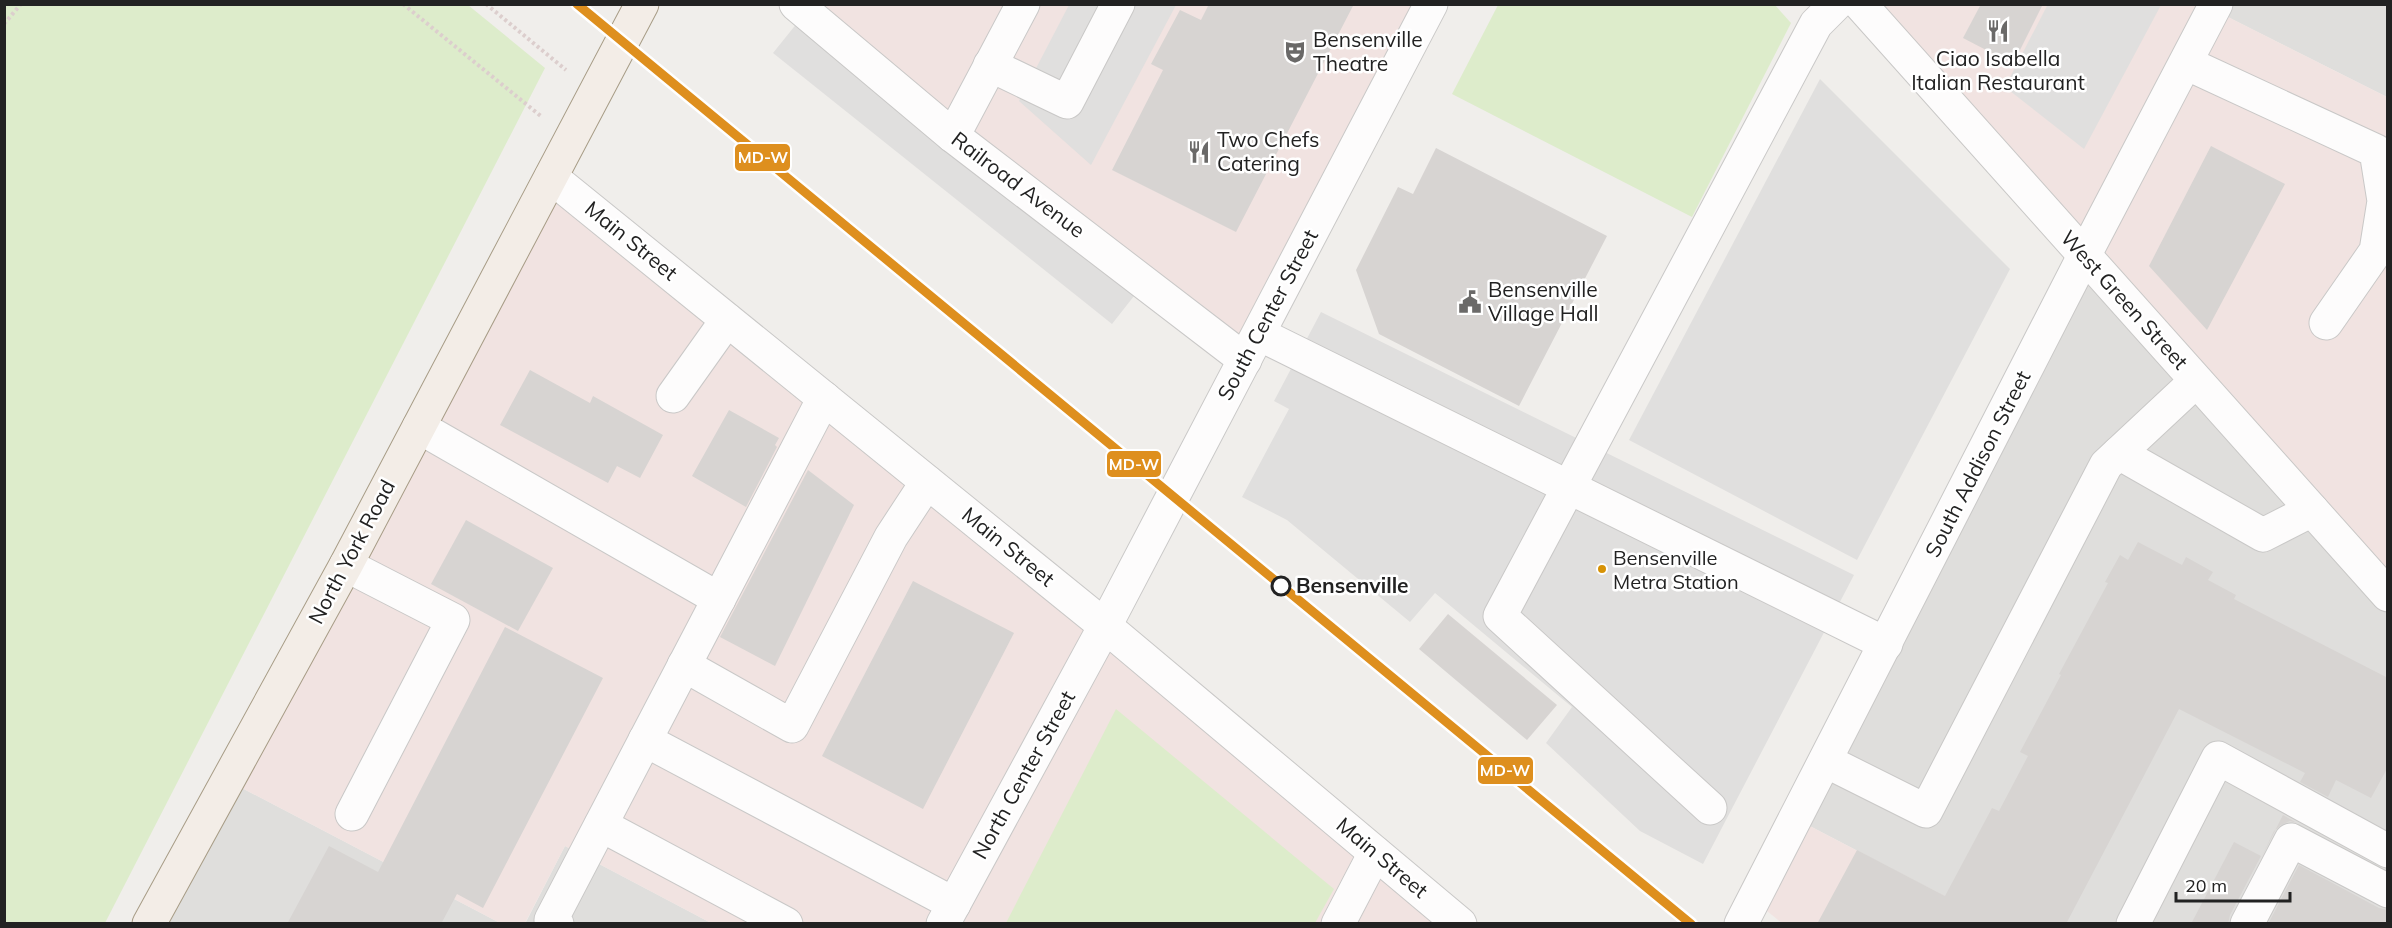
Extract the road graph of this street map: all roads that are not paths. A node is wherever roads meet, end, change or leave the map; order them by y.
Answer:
1 (642, 4) edge
2 (796, 4) edge
3 (1023, 4) edge
4 (1118, 4) edge
5 (1431, 4) edge
6 (1836, 4) edge
7 (1860, 4) edge
8 (2216, 4) edge
9 (2186, 63) junction
10 (990, 65) junction
11 (953, 136) junction
12 (551, 177) junction
13 (2084, 255) junction
14 (727, 320) junction
15 (2326, 323) dead end
16 (1252, 347) junction
17 (2196, 381) junction
18 (673, 396) dead end
19 (824, 398) junction
20 (419, 427) junction
21 (2119, 453) junction
22 (927, 482) junction
23 (1568, 486) junction
24 (2312, 510) junction
25 (346, 566) junction
26 (2388, 595) edge
27 (719, 600) junction
28 (1105, 626) junction
29 (1886, 644) junction
30 (684, 665) junction
31 (645, 740) junction
32 (1826, 761) junction
33 (1710, 808) dead end
34 (352, 814) dead end
35 (601, 825) junction
36 (2388, 851) edge
37 (1376, 853) junction
38 (2388, 891) edge
39 (948, 914) edge
40 (149, 924) edge
41 (557, 924) edge
42 (786, 924) edge
43 (1338, 924) edge
44 (1460, 924) edge
45 (1741, 924) edge
46 (2133, 924) edge
47 (2247, 924) edge

1 - 12 main road, North York Road
2 - 11 street, Railroad Avenue
3 - 10 street
4 - 10 street
5 - 16 street, South Center Street
6 - 23 street
7 - 13 street, West Green Street
8 - 9 street, South Addison Street
9 - 13 street, South Addison Street
9 - 15 street
10 - 11 street
11 - 16 street, Railroad Avenue
12 - 14 street, Main Street
12 - 20 main road, North York Road
13 - 17 street, West Green Street
13 - 29 street, South Addison Street
14 - 18 street
14 - 19 street, Main Street
16 - 23 street, Railroad Avenue
16 - 28 street, South Center Street
17 - 21 street
17 - 24 street, West Green Street
19 - 22 street, Main Street
19 - 27 street
20 - 25 main road, North York Road
20 - 27 street
21 - 24 street
21 - 32 street
22 - 28 street, Main Street
22 - 30 street
23 - 29 street, Railroad Avenue
23 - 33 street
24 - 26 street, West Green Street
25 - 34 street
25 - 40 main road, North York Road
27 - 30 street
28 - 37 street, Main Street
28 - 39 street, North Center Street
29 - 32 street, South Addison Street
30 - 31 street
31 - 35 street
31 - 39 street
32 - 45 street, South Addison Street
35 - 41 street
35 - 42 street
36 - 46 street
37 - 43 street
37 - 44 street, Main Street
38 - 47 street

